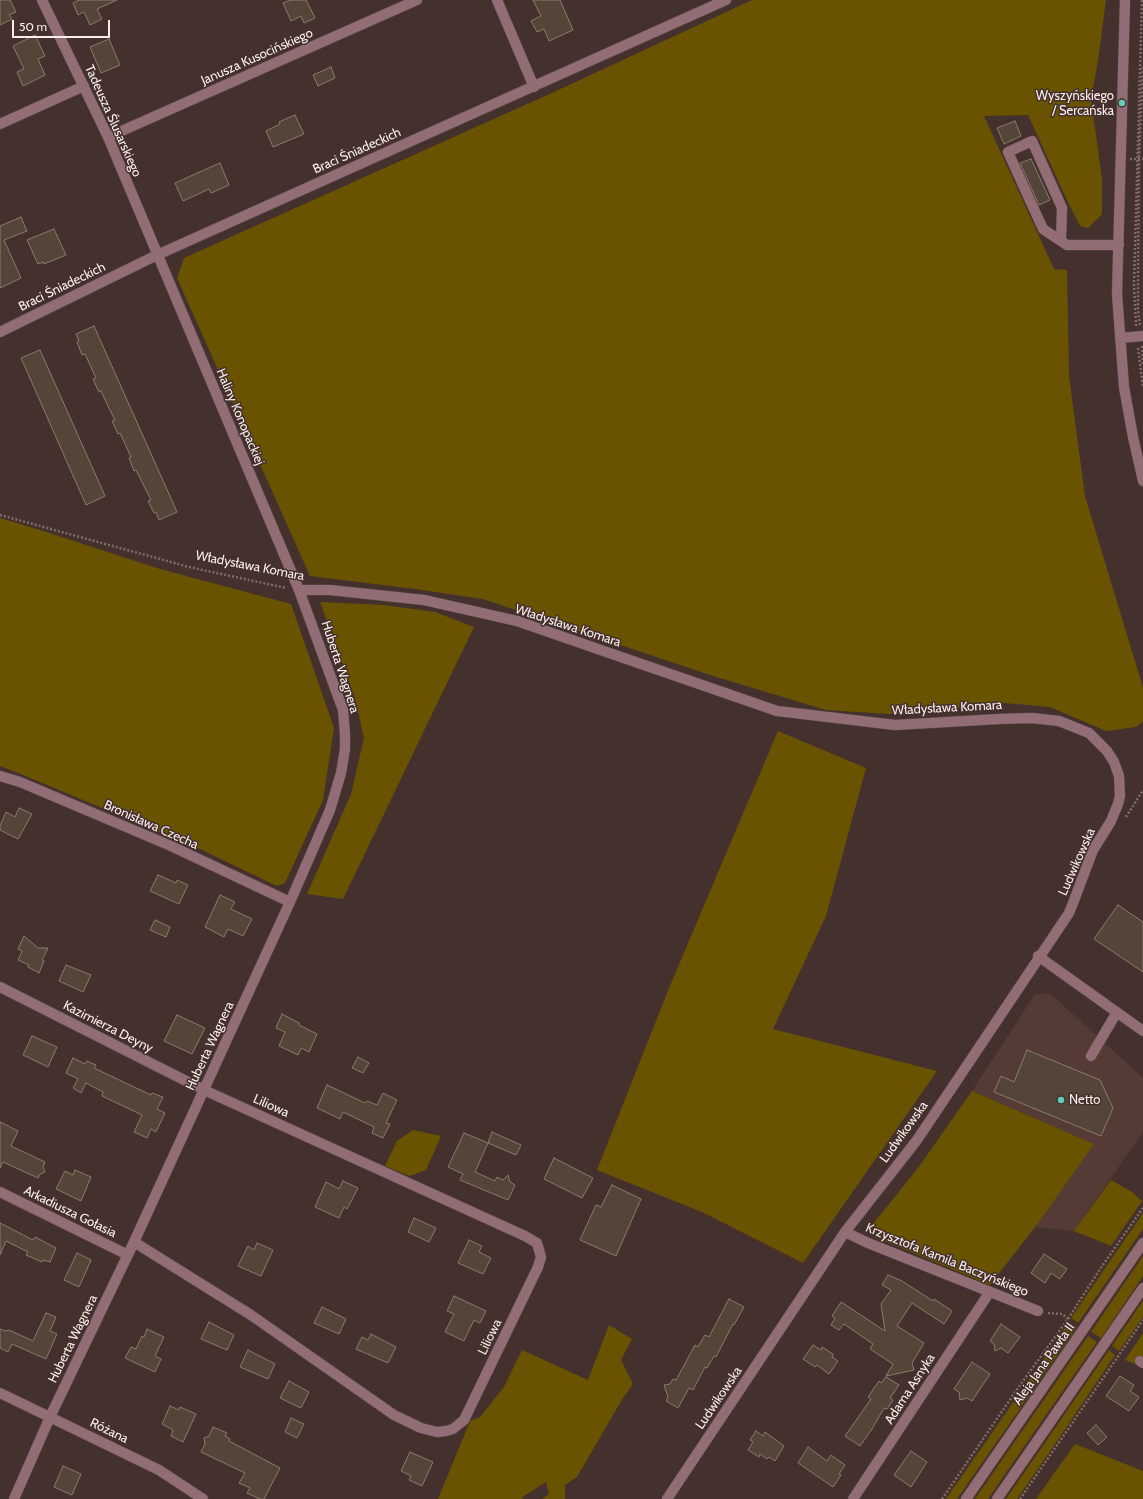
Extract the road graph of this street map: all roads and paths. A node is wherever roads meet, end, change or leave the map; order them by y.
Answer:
1 (42, 0) edge
2 (417, 0) edge
3 (497, 0) edge
4 (726, 0) edge
5 (1125, 0) edge
6 (1142, 0) edge
7 (1136, 24) dead end
8 (1142, 24) edge
9 (1143, 66) edge
10 (84, 86) junction
11 (534, 87) junction
12 (0, 124) edge
13 (108, 137) junction
14 (1128, 159) dead end
15 (1138, 159) junction
16 (1143, 159) edge
17 (1061, 240) junction
18 (1119, 246) junction
19 (157, 255) junction
20 (1136, 327) dead end
21 (0, 332) edge
22 (1142, 337) edge
23 (1120, 338) junction
24 (1138, 347) dead end
25 (1143, 366) edge
26 (1143, 387) edge
27 (1143, 481) edge
28 (0, 516) edge
29 (299, 590) junction
30 (1114, 762) joint
31 (0, 776) edge
32 (290, 902) junction
33 (1038, 956) junction
34 (0, 987) edge
35 (1117, 1012) junction
36 (1143, 1031) edge
37 (1091, 1056) dead end
38 (204, 1090) junction
39 (0, 1192) edge
40 (1143, 1208) edge
41 (845, 1232) junction
42 (134, 1242) junction
43 (1143, 1243) edge
44 (128, 1255) junction
45 (1143, 1288) edge
46 (989, 1293) junction
47 (1038, 1311) joint
48 (1068, 1319) junction
49 (1143, 1320) edge
50 (0, 1393) edge
51 (50, 1417) junction
52 (14, 1499) edge
53 (203, 1499) edge
54 (668, 1499) edge
55 (853, 1499) edge
56 (942, 1499) edge
57 (966, 1499) edge
58 (997, 1499) edge
59 (1020, 1499) edge

1 - 10 street, Tadeusza Ślusarskiego
2 - 13 street, Janusza Kusocińskiego
3 - 11 street
4 - 11 street, Braci Śniadeckich
5 - 18 street
6 - 8 path
7 - 8 path
8 - 15 path
9 - 15 path
10 - 12 street
10 - 13 street, Tadeusza Ślusarskiego
11 - 19 street, Braci Śniadeckich
13 - 19 street, Tadeusza Ślusarskiego
14 - 15 path
15 - 16 path
15 - 20 path
15 - 22 path
17 - 17 street
17 - 18 street
18 - 23 street
19 - 21 street, Braci Śniadeckich
19 - 29 street, Haliny Konopackiej
22 - 23 street
22 - 25 path
23 - 27 street
24 - 26 path
28 - 29 path, Władysława Komara
29 - 30 street, Władysława Komara
29 - 32 street, Huberta Wagnera
30 - 33 street, Ludwikowska
31 - 32 street, Bronisława Czecha
32 - 38 street, Huberta Wagnera
33 - 35 street
33 - 41 street, Ludwikowska
34 - 38 street, Kazimierza Deyny
35 - 36 street
35 - 37 street
38 - 42 street, Huberta Wagnera
38 - 42 street, Liliowa
39 - 44 street, Arkadiusza Gołasia
40 - 48 path
41 - 46 street, Krzysztofa Kamila Baczyńskiego
41 - 54 street, Ludwikowska
42 - 44 street, Huberta Wagnera
43 - 57 street, Aleja Jana Pawła II
44 - 51 street, Huberta Wagnera
45 - 58 street
46 - 47 street, Krzysztofa Kamila Baczyńskiego
46 - 55 street, Adama Asnyka
47 - 48 path
48 - 56 path
49 - 59 path
50 - 51 street, Różana
51 - 52 street, Huberta Wagnera
51 - 53 street, Różana

